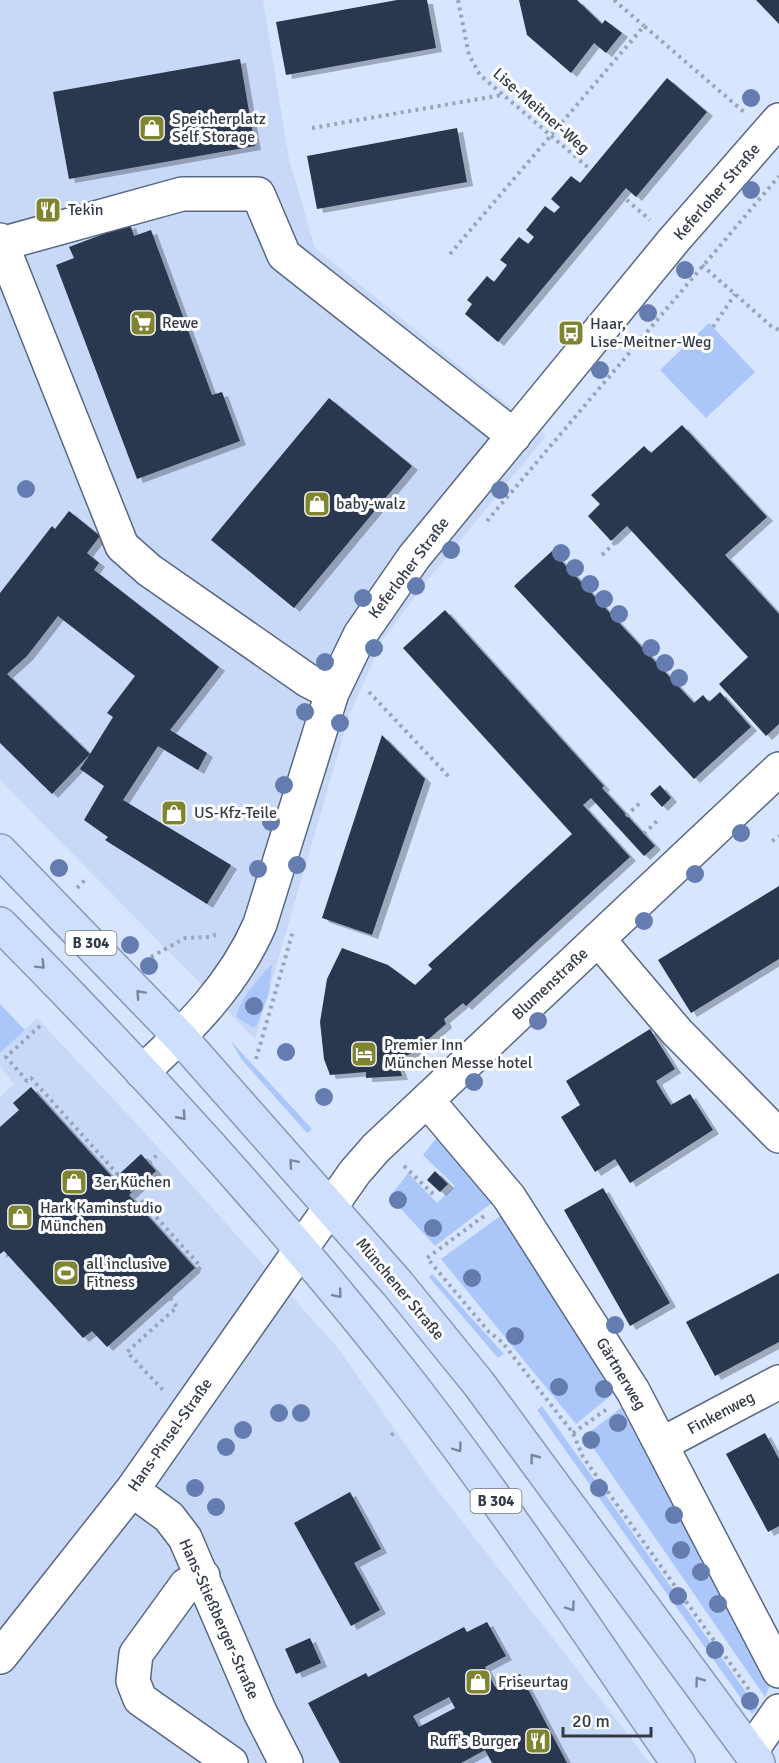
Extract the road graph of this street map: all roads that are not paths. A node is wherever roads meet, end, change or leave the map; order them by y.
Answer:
1 (764, 119) edge
2 (1, 242) edge
3 (514, 436) junction
4 (332, 693) junction
5 (779, 769) edge
6 (0, 851) edge
7 (0, 924) edge
8 (598, 939) junction
9 (180, 1037) junction
10 (142, 1072) junction
11 (427, 1100) junction
12 (779, 1136) edge
13 (331, 1207) junction
14 (300, 1250) junction
15 (779, 1382) edge
16 (662, 1444) junction
17 (132, 1490) junction
18 (203, 1576) junction
19 (0, 1657) edge
20 (779, 1671) edge
21 (766, 1704) edge
22 (754, 1757) edge
23 (231, 1763) edge
24 (286, 1763) edge
25 (678, 1763) edge

1 - 3 street, Keferloher Straße
2 - 3 street
2 - 4 street
3 - 4 street, Keferloher Straße
4 - 9 street, Keferloher Straße
5 - 8 street, Blumenstraße
9 -> 6 main road, Münchener Straße / B 304
7 -> 10 main road, B 304
8 - 11 street, Blumenstraße
8 - 12 street
9 - 10 street, Keferloher Straße
13 -> 9 main road, Münchener Straße / B 304
10 -> 14 main road, B 304
11 - 13 street, Blumenstraße
11 - 16 street, Gärtnerweg
13 - 14 street, Hans-Pinsel-Straße
22 -> 13 main road, Münchener Straße / B 304
14 - 17 street, Hans-Pinsel-Straße
14 -> 25 main road, B 304
15 - 16 street, Finkenweg
16 - 20 street, Gärtnerweg
17 - 18 street, Hans-Stießberger-Straße
17 - 19 street, Hans-Pinsel-Straße
18 - 23 street
18 - 24 street, Hans-Stießberger-Straße
21 - 22 street

